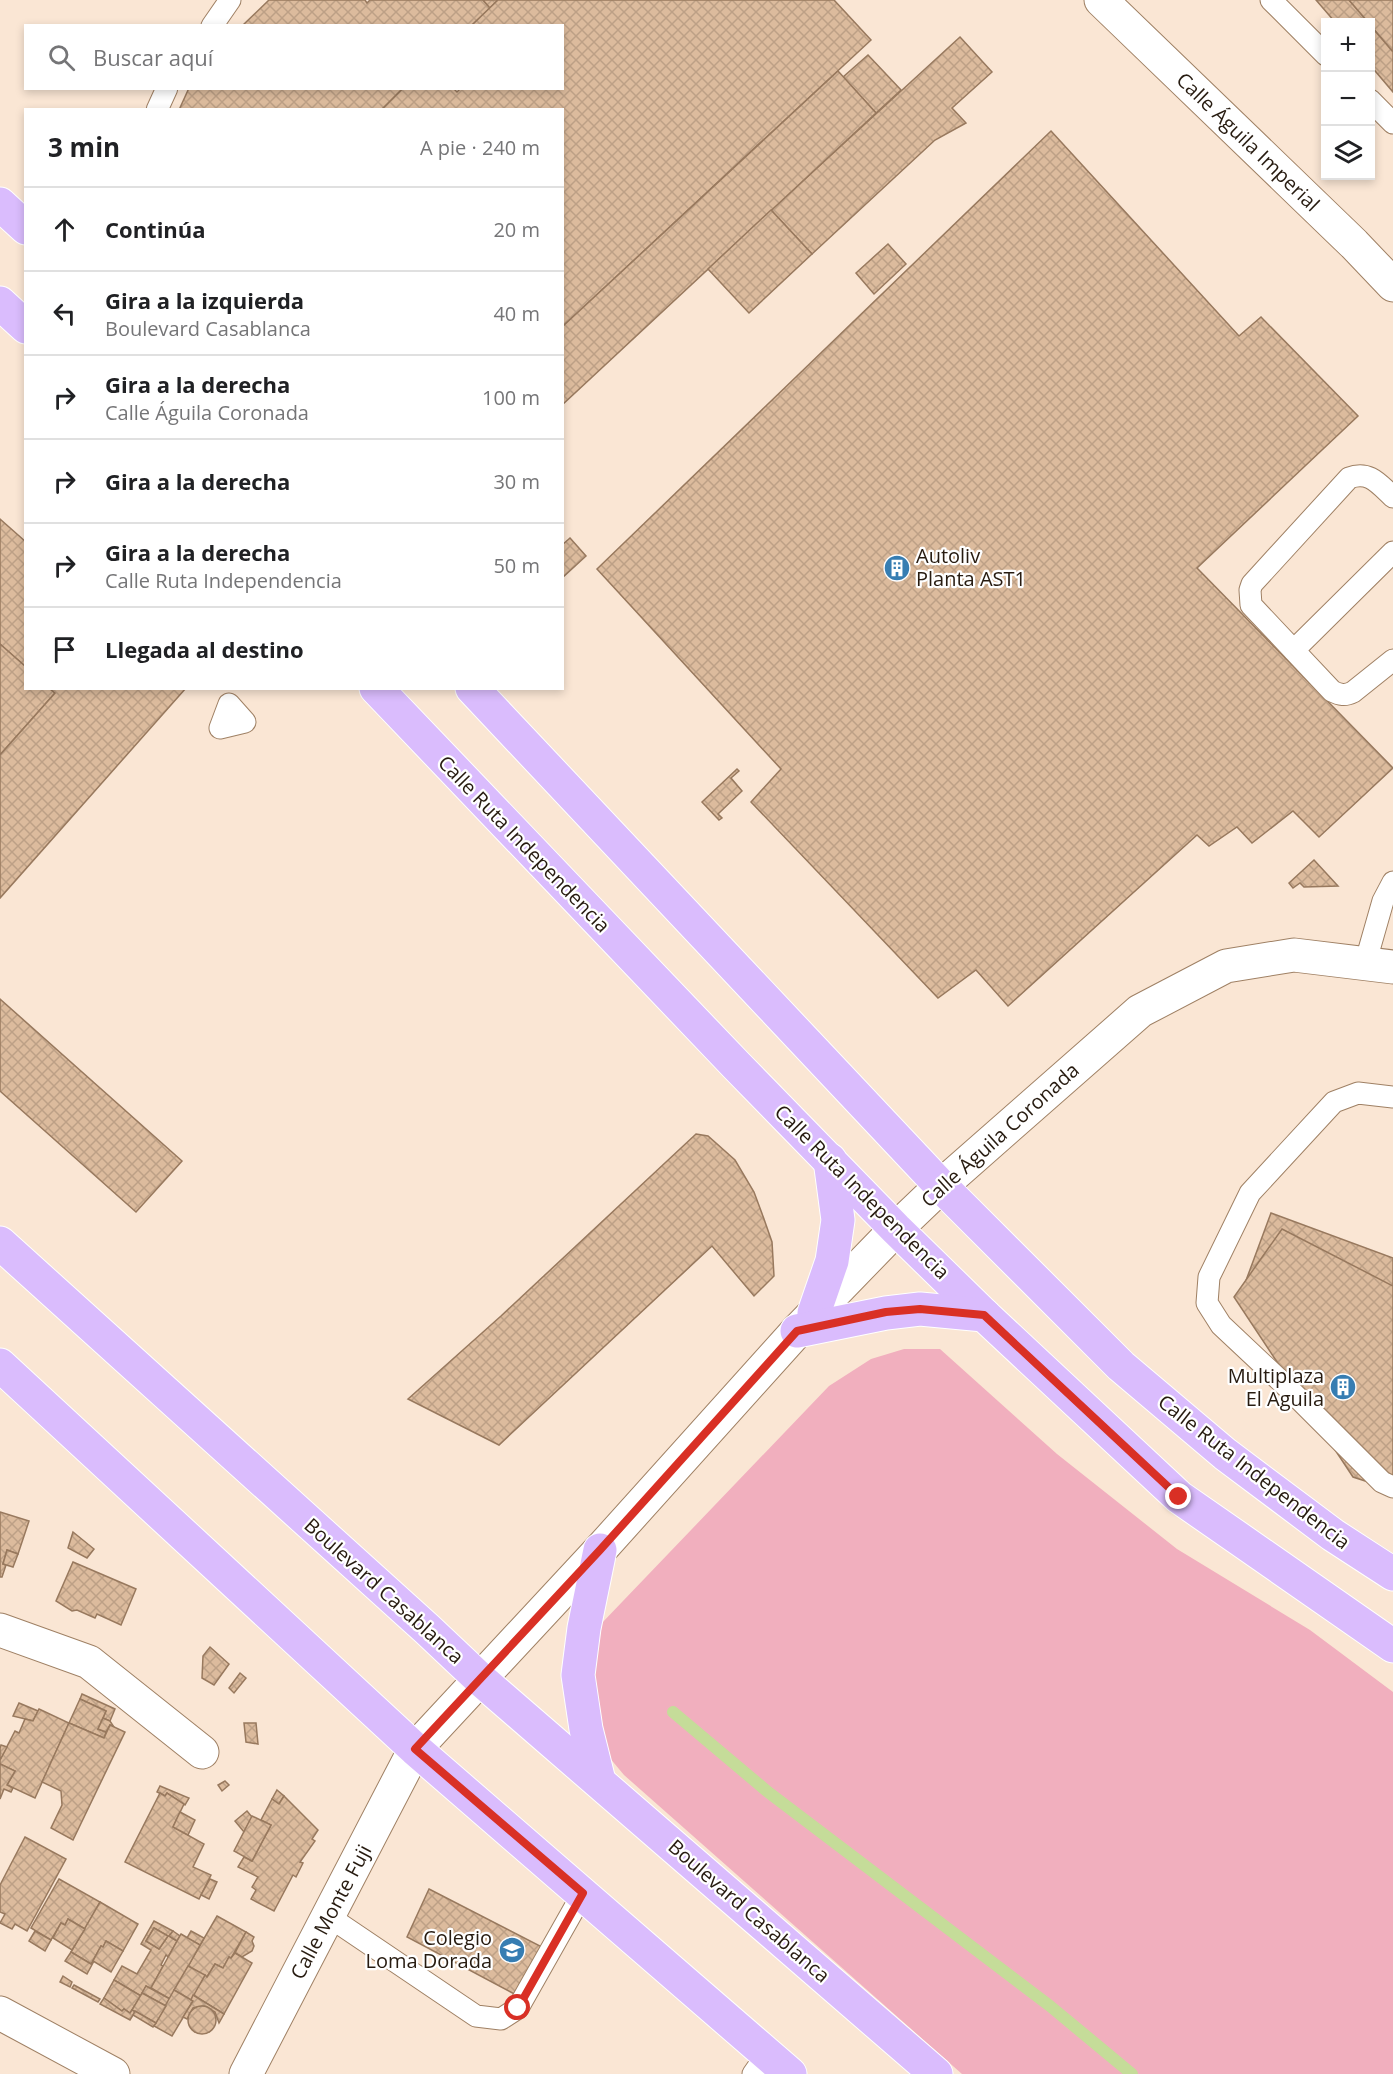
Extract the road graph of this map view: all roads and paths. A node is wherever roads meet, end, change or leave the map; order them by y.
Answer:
1 (230, 0) edge
2 (1101, 0) edge
3 (1271, 0) edge
4 (213, 24) edge
5 (1321, 50) edge
6 (166, 90) edge
7 (1375, 104) edge
8 (158, 108) edge
9 (1393, 123) edge
10 (0, 204) edge
11 (24, 226) edge
12 (1393, 285) edge
13 (0, 303) edge
14 (24, 325) edge
15 (1393, 497) edge
16 (1393, 552) edge
17 (1294, 650) junction
18 (1393, 660) edge
19 (378, 690) edge
20 (474, 690) edge
21 (229, 704) dead end
22 (245, 722) dead end
23 (1393, 882) edge
24 (1379, 965) edge
25 (1393, 1097) edge
26 (830, 1160) junction
27 (941, 1186) junction
28 (896, 1229) junction
29 (0, 1243) edge
30 (984, 1315) junction
31 (806, 1322) junction
32 (0, 1365) edge
33 (1393, 1487) edge
34 (600, 1550) junction
35 (1393, 1574) edge
36 (0, 1630) edge
37 (1393, 1646) edge
38 (480, 1679) junction
39 (415, 1749) junction
40 (202, 1752) dead end
41 (599, 1781) junction
42 (583, 1893) junction
43 (328, 1916) junction
44 (0, 2013) edge
45 (770, 2067) edge
46 (113, 2074) edge
47 (246, 2074) edge
48 (936, 2074) edge

1 - 4 lane
2 - 12 street, Calle Águila Imperial
3 - 5 lane
6 - 8 lane
7 - 9 lane
10 - 11 main road
13 - 14 main road
15 - 17 lane
16 - 17 lane
17 - 18 lane
19 - 26 main road, Calle Ruta Independencia
20 - 27 main road, Calle Ruta Independencia
21 - 22 lane
23 - 24 lane
24 - 27 street, Calle Águila Coronada
25 - 33 lane
26 - 28 main road, Calle Ruta Independencia
26 - 31 main road
27 - 28 street, Calle Águila Coronada
27 - 35 main road, Calle Ruta Independencia
28 - 30 main road, Calle Ruta Independencia
28 - 31 street, Calle Águila Coronada
29 - 38 main road, Boulevard Casablanca
30 - 31 main road
30 - 37 main road, Calle Ruta Independencia
31 - 34 street, Calle Águila Coronada
32 - 39 main road
34 - 38 street, Calle Águila Coronada
34 - 41 main road
36 - 40 street
38 - 39 street, Calle Águila Coronada
38 - 41 main road, Boulevard Casablanca
39 - 42 main road
39 - 43 street, Calle Monte Fuji
41 - 48 main road, Boulevard Casablanca
42 - 43 lane
42 - 45 main road
43 - 47 street, Calle Monte Fuji
44 - 46 street

